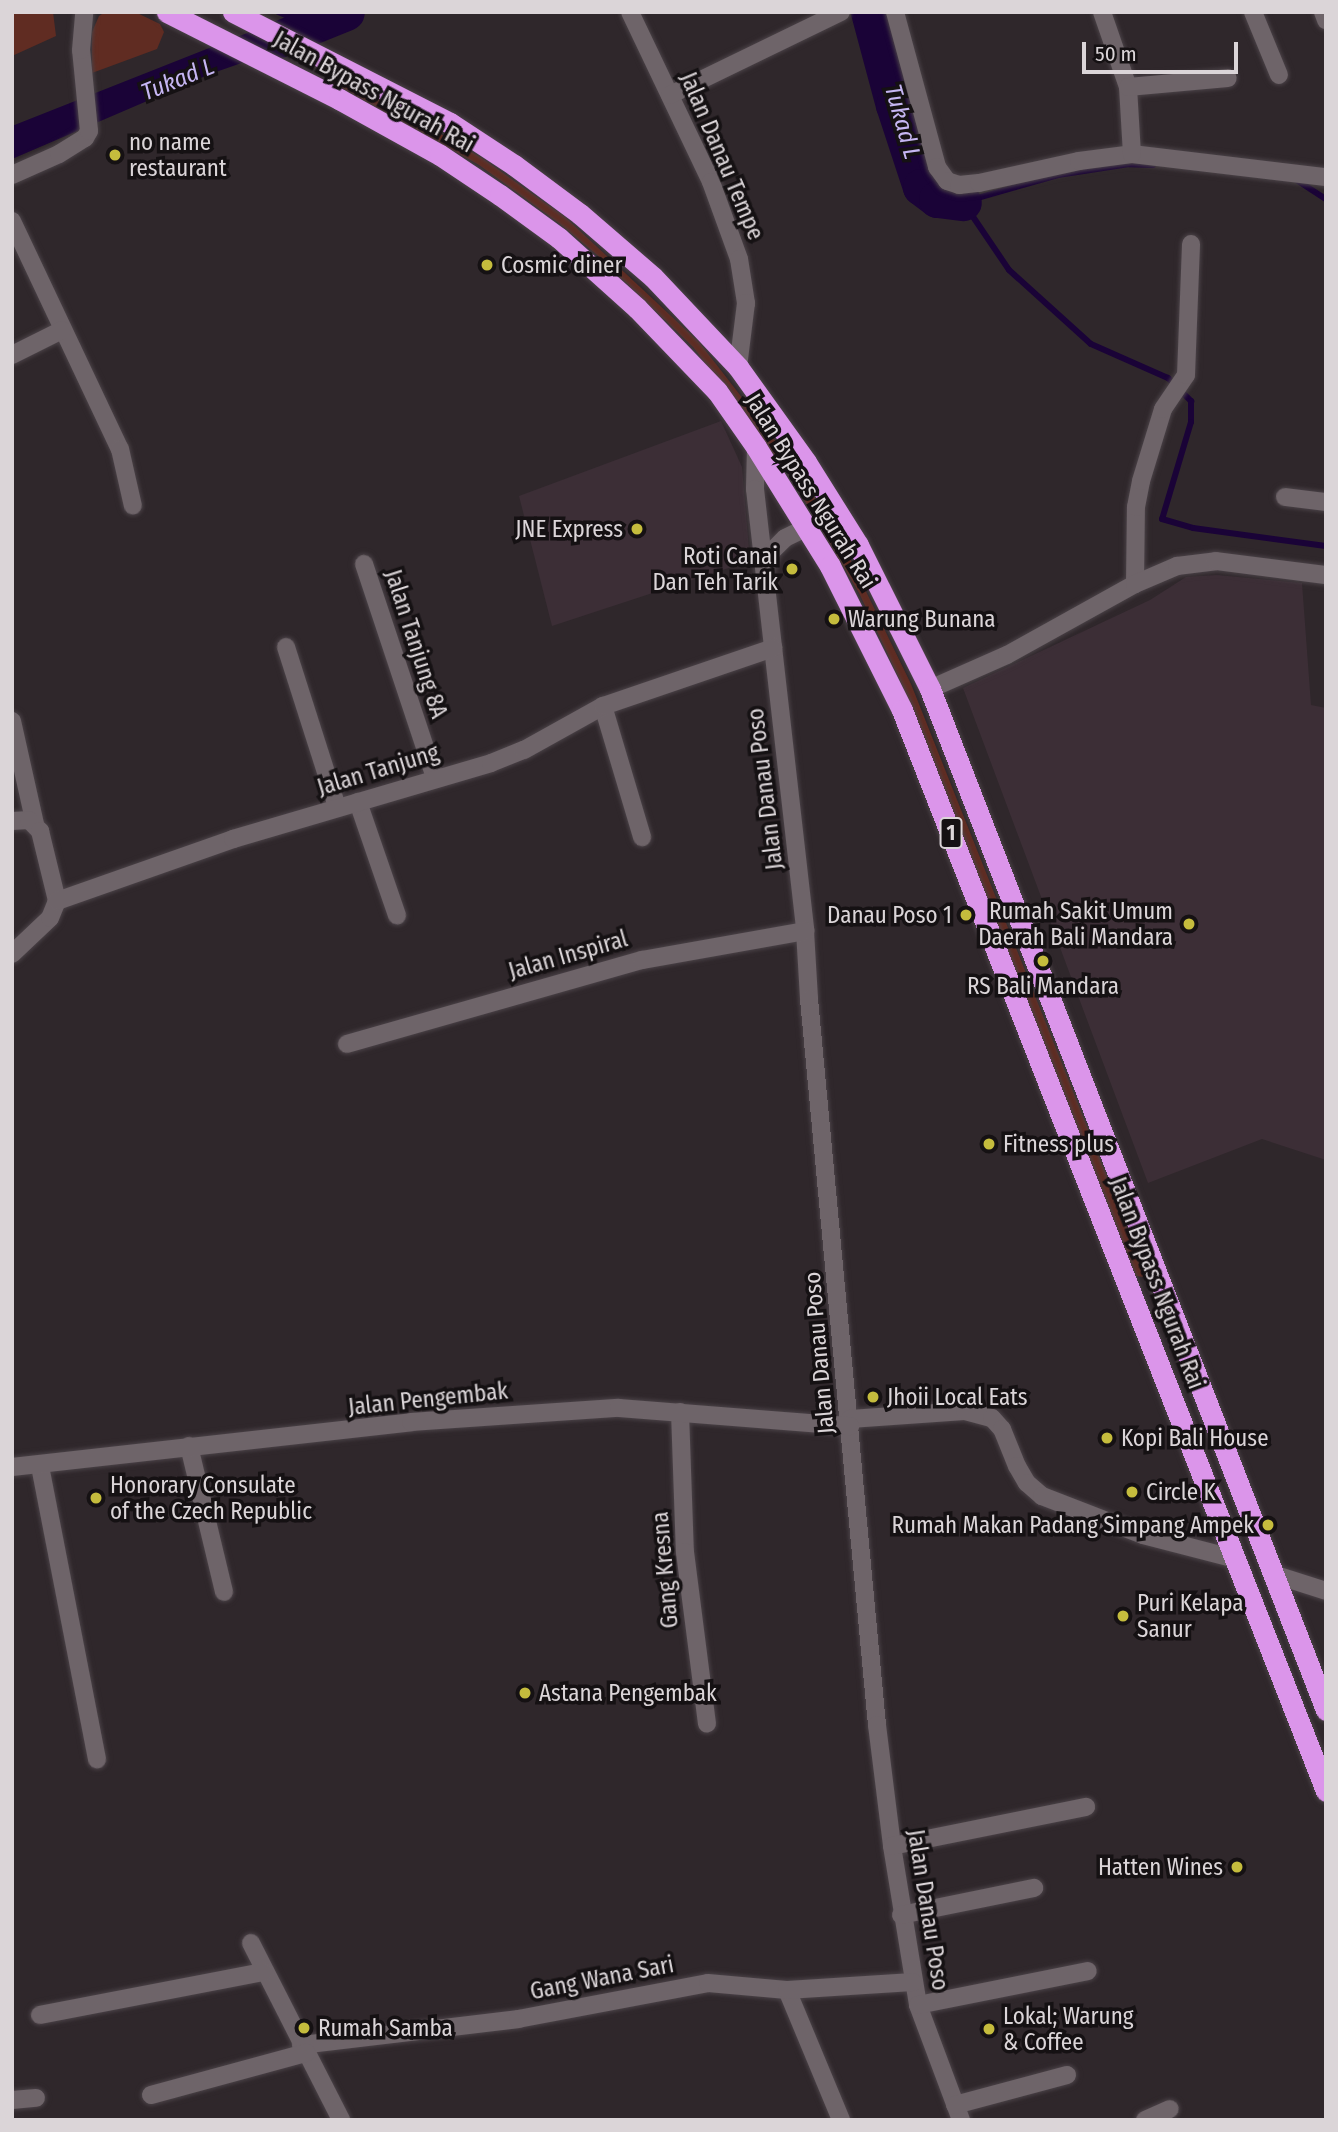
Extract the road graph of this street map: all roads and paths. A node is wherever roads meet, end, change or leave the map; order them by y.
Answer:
1 (84, 12) edge
2 (167, 12) edge
3 (233, 12) edge
4 (630, 12) edge
5 (895, 12) edge
6 (1102, 12) edge
7 (1253, 12) edge
8 (1322, 12) edge
9 (833, 14) edge
10 (1326, 20) edge
11 (1279, 75) dead end
12 (1228, 78) dead end
13 (1128, 87) junction
14 (670, 95) junction
15 (1132, 154) junction
16 (12, 174) edge
17 (1326, 177) edge
18 (12, 221) edge
19 (1191, 244) dead end
20 (62, 330) junction
21 (12, 355) edge
22 (737, 367) junction
23 (756, 447) junction
24 (1285, 497) dead end
25 (1326, 502) edge
26 (133, 506) dead end
27 (808, 527) junction
28 (363, 564) dead end
29 (764, 573) junction
30 (1326, 575) edge
31 (1135, 584) junction
32 (286, 647) dead end
33 (773, 648) junction
34 (930, 689) junction
35 (603, 706) junction
36 (12, 721) edge
37 (435, 778) junction
38 (358, 802) junction
39 (337, 807) junction
40 (12, 821) edge
41 (35, 824) junction
42 (642, 837) dead end
43 (57, 901) junction
44 (397, 915) dead end
45 (806, 931) junction
46 (12, 954) edge
47 (347, 1044) dead end
48 (1188, 1353) junction
49 (1160, 1364) junction
50 (680, 1412) junction
51 (850, 1422) junction
52 (189, 1446) junction
53 (40, 1466) junction
54 (12, 1467) edge
55 (1236, 1559) junction
56 (1276, 1576) junction
57 (1326, 1591) edge
58 (224, 1592) dead end
59 (1326, 1710) edge
60 (707, 1724) dead end
61 (97, 1760) dead end
62 (1326, 1791) edge
63 (1086, 1807) dead end
64 (892, 1846) junction
65 (1034, 1888) dead end
66 (901, 1915) junction
67 (251, 1943) dead end
68 (1088, 1971) dead end
69 (264, 1972) junction
70 (913, 1982) junction
71 (787, 1990) junction
72 (918, 2005) junction
73 (40, 2015) dead end
74 (304, 2049) junction
75 (1067, 2076) dead end
76 (151, 2095) dead end
77 (36, 2098) dead end
78 (12, 2100) edge
79 (1170, 2109) dead end
80 (958, 2112) edge
81 (341, 2120) edge
82 (841, 2120) edge
83 (1145, 2120) edge

1 - 16 street
2 - 23 highway, Jalan Bypass Ngurah Rai / 1
3 - 22 highway, Jalan Bypass Ngurah Rai / 1
4 - 14 street, Jalan Danau Tempe
5 - 15 street
6 - 13 street
7 - 11 street
8 - 10 street
9 - 14 street
12 - 13 street
13 - 15 street
14 - 22 street, Jalan Danau Tempe
15 - 17 street
18 - 20 street
19 - 31 street
20 - 21 street
20 - 26 street
22 - 34 highway, Jalan Bypass Ngurah Rai / 1
23 - 27 highway, Jalan Bypass Ngurah Rai / 1
23 - 29 street, Jalan Danau Poso
24 - 25 street
27 - 29 street
27 - 49 highway, Jalan Bypass Ngurah Rai / 1
28 - 37 street, Jalan Tanjung 8A
29 - 33 street, Jalan Danau Poso
30 - 31 street
31 - 34 street
32 - 39 street
33 - 35 street, Jalan Tanjung
33 - 45 street, Jalan Danau Poso
34 - 48 highway, Jalan Bypass Ngurah Rai / 1
35 - 37 street, Jalan Tanjung
35 - 42 street
36 - 41 street
37 - 38 street, Jalan Tanjung
38 - 39 street, Jalan Tanjung
38 - 44 street
39 - 43 street, Jalan Tanjung
40 - 41 street
41 - 43 street
43 - 46 street
45 - 47 street, Jalan Inspiral
45 - 51 street, Jalan Danau Poso
48 - 49 highway
48 - 56 highway, Jalan Bypass Ngurah Rai / 1
49 - 55 highway, Jalan Bypass Ngurah Rai / 1
50 - 51 street, Jalan Pengembak
50 - 52 street, Jalan Pengembak
50 - 60 street, Gang Kresna
51 - 55 street, Jalan Pengembak
51 - 64 street, Jalan Danau Poso
52 - 53 street, Jalan Pengembak
52 - 58 street
53 - 54 street, Jalan Pengembak
53 - 61 street
55 - 62 highway, Jalan Bypass Ngurah Rai / 1
56 - 57 street
56 - 59 highway, Jalan Bypass Ngurah Rai / 1
63 - 64 street
64 - 66 street, Jalan Danau Poso
65 - 66 street
66 - 70 street, Jalan Danau Poso
67 - 69 street
68 - 72 street
69 - 73 street
69 - 74 street
70 - 71 street, Gang Wana Sari
70 - 72 street, Jalan Danau Poso
71 - 74 street, Gang Wana Sari
71 - 82 street
72 - 80 street, Jalan Danau Poso
74 - 76 street, Gang Wana Sari
74 - 81 street
75 - 80 street
77 - 78 street
79 - 83 street

